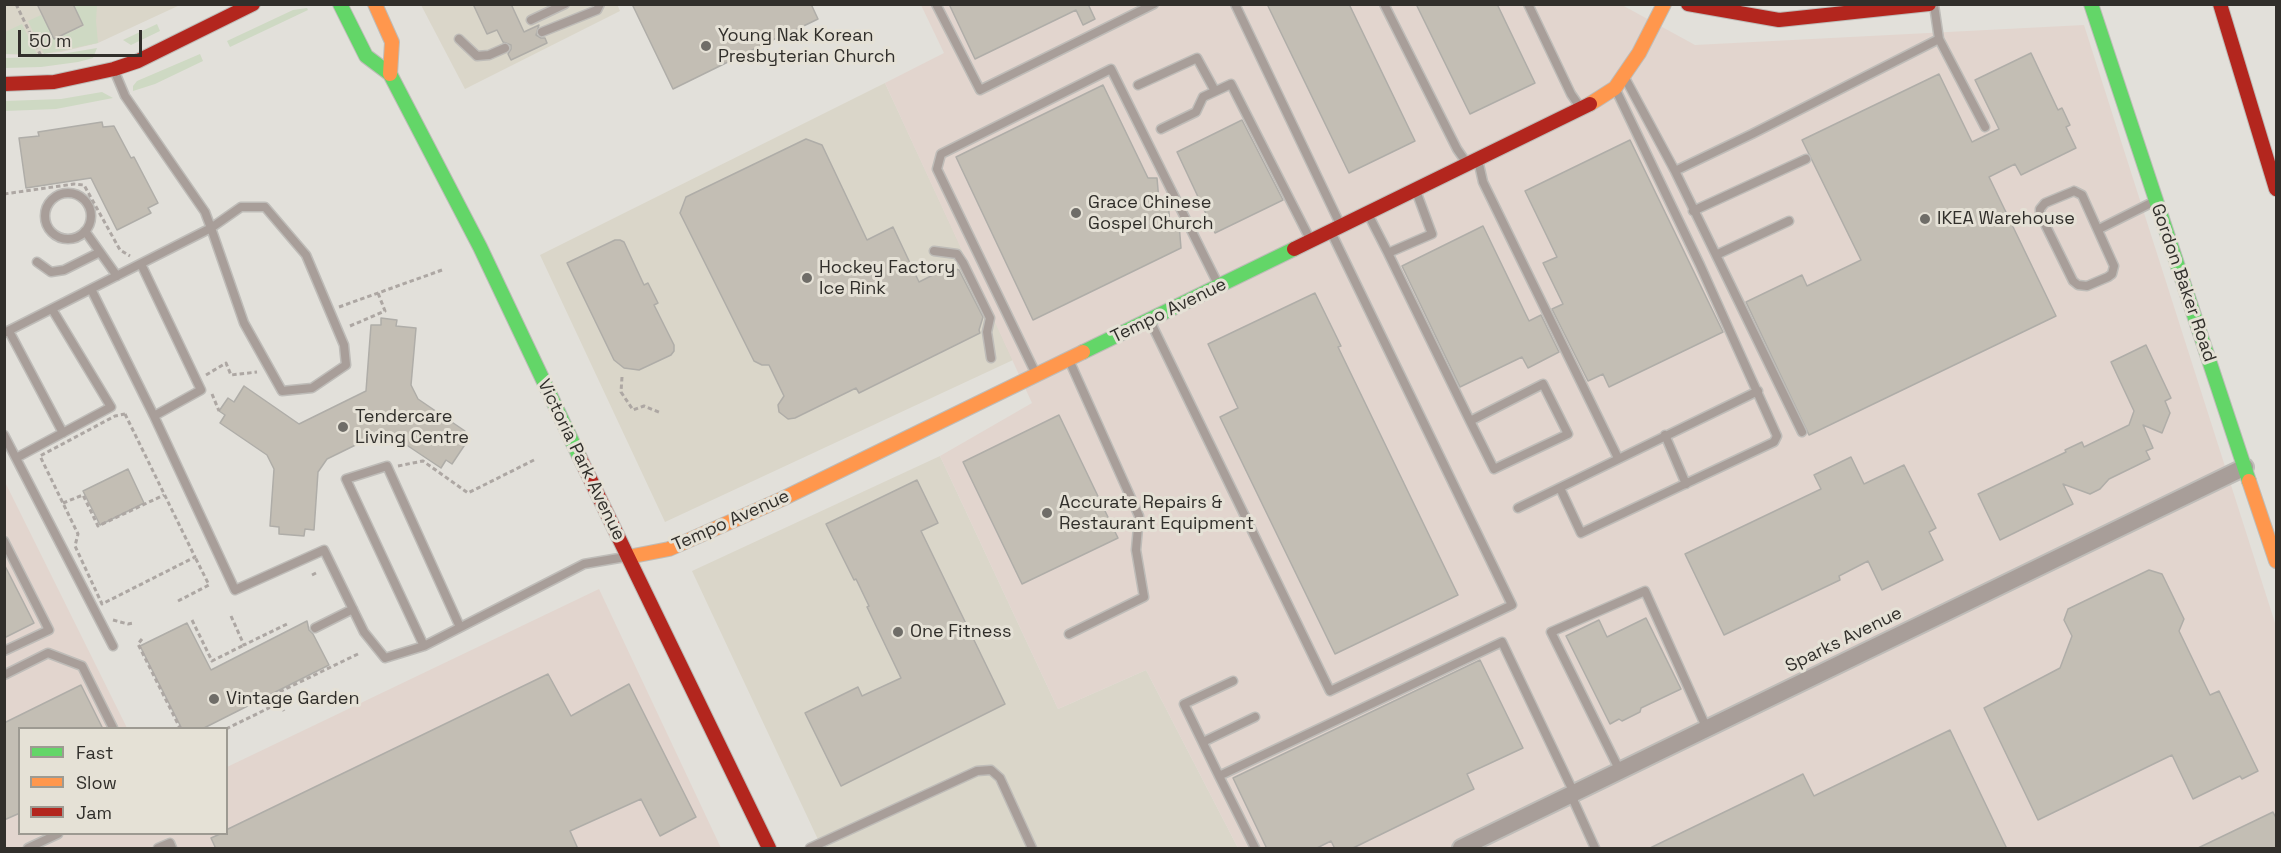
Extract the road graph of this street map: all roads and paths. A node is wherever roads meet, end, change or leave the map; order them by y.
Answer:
1 (16, 4) edge
2 (253, 4) edge
3 (340, 4) edge
4 (375, 4) edge
5 (565, 4) edge
6 (600, 4) edge
7 (936, 4) edge
8 (1154, 4) edge
9 (1235, 4) edge
10 (1384, 4) edge
11 (1528, 4) edge
12 (1664, 4) edge
13 (1688, 4) edge
14 (1929, 4) edge
15 (1934, 4) edge
16 (2091, 4) edge
17 (2220, 4) edge
18 (531, 20) dead end
19 (542, 32) dead end
20 (459, 39) dead end
21 (1939, 39) junction
22 (505, 48) dead end
23 (41, 56) dead end
24 (114, 69) junction
25 (390, 74) junction
26 (1623, 76) junction
27 (4, 84) edge
28 (1138, 86) dead end
29 (1615, 88) junction
30 (1215, 91) junction
31 (1582, 109) junction
32 (1985, 127) dead end
33 (1161, 129) dead end
34 (1806, 159) dead end
35 (1473, 163) junction
36 (1675, 171) junction
37 (2277, 189) edge
38 (1416, 190) junction
39 (4, 194) edge
40 (2155, 201) junction
41 (1694, 211) junction
42 (1368, 214) junction
43 (1789, 221) dead end
44 (211, 228) junction
45 (2099, 229) junction
46 (1336, 230) junction
47 (85, 231) junction
48 (1311, 243) junction
49 (934, 251) dead end
50 (100, 252) junction
51 (1388, 253) junction
52 (1716, 255) junction
53 (139, 260) junction
54 (37, 262) dead end
55 (442, 270) dead end
56 (117, 276) junction
57 (1219, 287) junction
58 (91, 289) junction
59 (378, 293) junction
60 (52, 309) junction
61 (330, 310) junction
62 (1150, 320) junction
63 (350, 326) dead end
64 (7, 332) edge
65 (991, 358) dead end
66 (1069, 360) junction
67 (270, 370) junction
68 (1037, 375) junction
69 (622, 377) dead end
70 (208, 384) dead end
71 (1758, 391) junction
72 (212, 393) dead end
73 (219, 411) dead end
74 (661, 413) dead end
75 (154, 416) junction
76 (1470, 421) junction
77 (1802, 432) dead end
78 (63, 433) junction
79 (4, 435) edge
80 (1665, 435) junction
81 (16, 458) junction
82 (1618, 458) junction
83 (534, 460) dead end
84 (2245, 467) junction
85 (388, 468) junction
86 (1686, 484) junction
87 (1560, 488) junction
88 (164, 495) junction
89 (53, 496) dead end
90 (60, 497) junction
91 (63, 504) junction
92 (1518, 508) dead end
93 (4, 541) edge
94 (195, 557) junction
95 (628, 557) junction
96 (2277, 561) edge
97 (178, 601) dead end
98 (102, 604) junction
99 (353, 609) junction
100 (106, 611) dead end
101 (231, 616) dead end
102 (111, 618) dead end
103 (192, 621) dead end
104 (134, 623) dead end
105 (289, 623) dead end
106 (460, 627) junction
107 (315, 628) dead end
108 (1069, 634) dead end
109 (142, 639) dead end
110 (113, 645) dead end
111 (244, 645) junction
112 (424, 646) junction
113 (4, 651) edge
114 (358, 654) dead end
115 (4, 675) edge
116 (1233, 681) dead end
117 (279, 703) junction
118 (284, 711) dead end
119 (1255, 717) dead end
120 (112, 727) edge
121 (179, 727) edge
122 (228, 728) edge
123 (1707, 729) junction
124 (1203, 742) junction
125 (1620, 771) junction
126 (1219, 776) junction
127 (1572, 794) junction
128 (56, 835) edge
129 (171, 846) edge
130 (28, 849) edge
131 (158, 849) edge
132 (769, 849) edge
133 (810, 849) edge
134 (1032, 849) edge
135 (1255, 849) edge
136 (1461, 849) edge
137 (1595, 849) edge

1 - 23 path
2 - 24 main road
3 - 25 main road, Victoria Park Avenue
4 - 25 main road
5 - 18 lane
6 - 19 lane
7 - 8 lane
9 - 46 lane
10 - 35 lane
11 - 31 lane
12 - 26 main road, Tempo Avenue
13 - 14 main road
15 - 21 lane
16 - 40 main road, Gordon Baker Road
17 - 37 main road
20 - 22 lane
21 - 32 lane
21 - 36 lane
24 - 27 main road
24 - 44 lane
25 - 95 main road, Victoria Park Avenue
26 - 29 main road, Tempo Avenue
26 - 36 lane
28 - 30 lane
29 - 31 main road, Tempo Avenue
29 - 71 lane
30 - 33 lane
30 - 48 lane
31 - 35 main road, Tempo Avenue
34 - 41 lane
35 - 38 main road, Tempo Avenue
35 - 82 lane
36 - 41 lane
38 - 42 main road, Tempo Avenue
38 - 51 lane
39 - 53 path
40 - 45 lane
40 - 84 main road, Gordon Baker Road
41 - 52 lane
42 - 46 main road, Tempo Avenue
42 - 51 lane
43 - 52 lane
44 - 53 lane
44 - 61 lane
44 - 67 lane
45 - 45 lane
46 - 48 main road, Tempo Avenue
46 - 62 lane
47 - 47 lane
47 - 50 lane
48 - 57 main road, Tempo Avenue
49 - 65 lane
50 - 54 lane
50 - 56 lane
51 - 76 lane
52 - 77 lane
53 - 56 lane
53 - 75 lane
55 - 59 path
56 - 58 lane
57 - 62 main road, Tempo Avenue
57 - 68 lane
58 - 60 lane
58 - 75 lane
59 - 61 path
59 - 63 path
60 - 64 lane
60 - 78 lane
61 - 67 lane
62 - 66 main road, Tempo Avenue
64 - 78 lane
66 - 68 main road, Tempo Avenue
66 - 108 lane
67 - 70 path
68 - 95 main road, Tempo Avenue
69 - 74 path
71 - 80 lane
71 - 86 lane
72 - 73 path
75 - 99 lane
76 - 76 lane
78 - 81 lane
79 - 81 lane
80 - 82 lane
80 - 86 lane
81 - 110 lane
82 - 87 lane
83 - 85 path
84 - 96 main road, Gordon Baker Road
84 - 123 street, Sparks Avenue
85 - 106 lane
85 - 112 lane
86 - 87 lane
87 - 92 lane
88 - 90 path
88 - 91 path
88 - 94 path
89 - 90 path
90 - 91 path
91 - 98 path
93 - 113 lane
94 - 97 path
94 - 98 path
95 - 106 lane
95 - 132 main road, Victoria Park Avenue
98 - 100 path
99 - 107 lane
99 - 112 lane
101 - 111 path
102 - 104 path
103 - 111 path
105 - 111 path
106 - 112 lane
109 - 121 path
114 - 117 path
115 - 120 lane
116 - 124 lane
117 - 118 path
117 - 122 path
119 - 124 lane
123 - 125 street, Sparks Avenue
123 - 125 lane
124 - 126 lane
125 - 127 street, Sparks Avenue
126 - 127 lane
126 - 135 lane
127 - 136 street, Sparks Avenue
127 - 137 lane
128 - 130 lane
129 - 131 lane
133 - 134 lane

